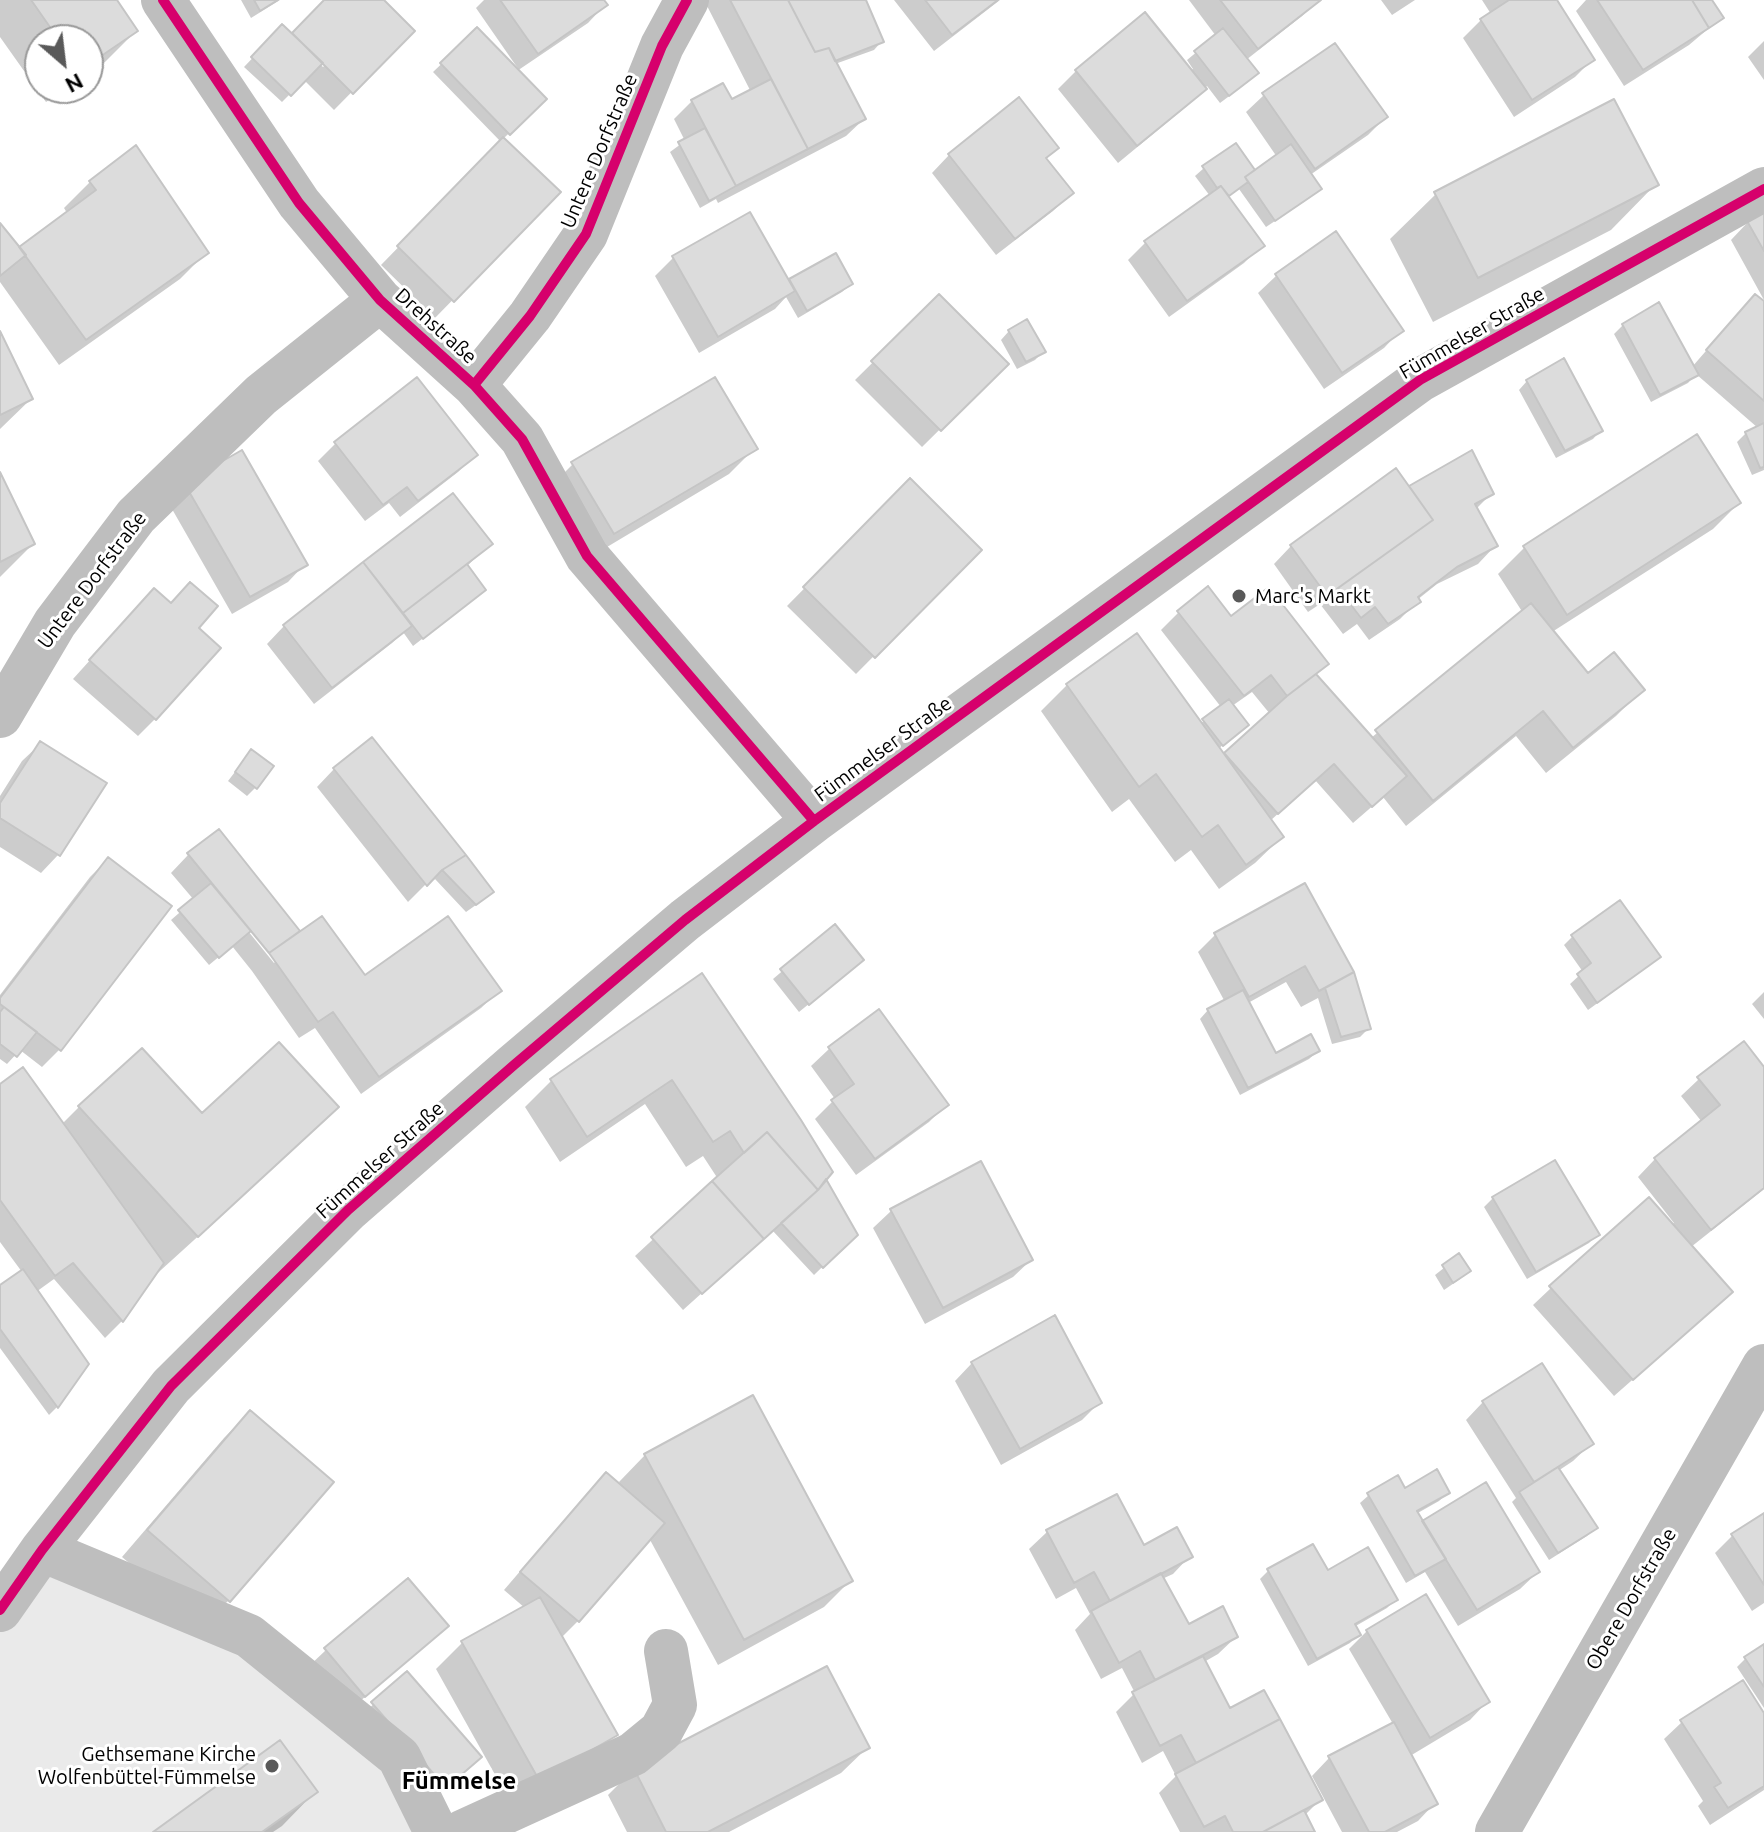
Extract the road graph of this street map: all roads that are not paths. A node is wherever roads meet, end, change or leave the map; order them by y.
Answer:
1 (163, 0) edge
2 (687, 0) edge
3 (1764, 189) edge
4 (380, 300) junction
5 (474, 385) junction
6 (0, 716) edge
7 (814, 821) junction
8 (1764, 1366) edge
9 (42, 1550) junction
10 (0, 1610) edge
11 (666, 1651) dead end
12 (436, 1832) edge
13 (462, 1832) edge
14 (1497, 1832) edge

1 - 4 street, Drehstraße
2 - 5 street, Untere Dorfstraße
3 - 7 street, Fümmelser Straße
4 - 5 street, Drehstraße
4 - 6 street, Untere Dorfstraße
5 - 7 street, Drehstraße
7 - 9 street, Fümmelser Straße
8 - 14 street, Obere Dorfstraße
9 - 10 street, Fümmelser Straße
9 - 12 street
11 - 13 street

